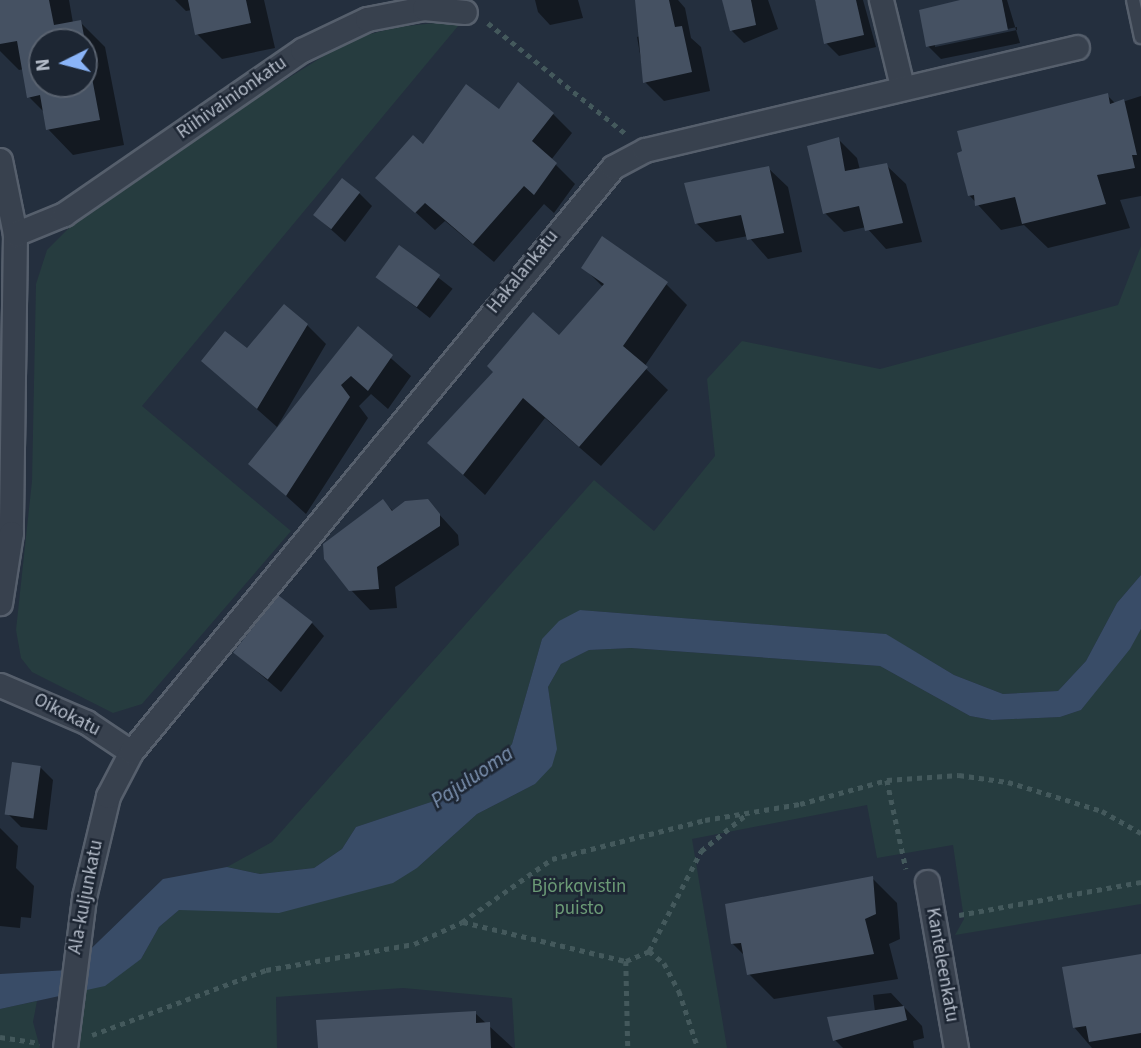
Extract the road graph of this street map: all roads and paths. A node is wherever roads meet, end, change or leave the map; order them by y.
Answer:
1 (881, 0) edge
2 (1133, 0) edge
3 (465, 12) joint
4 (1141, 37) edge
5 (1077, 47) dead end
6 (902, 86) junction
7 (645, 150) junction
8 (0, 160) edge
9 (15, 234) junction
10 (6, 350) edge
11 (0, 603) edge
12 (0, 685) edge
13 (131, 752) junction
14 (887, 780) junction
15 (750, 811) junction
16 (1141, 833) edge
17 (927, 882) joint
18 (1141, 882) edge
19 (934, 920) junction
20 (462, 922) junction
21 (649, 951) junction
22 (626, 961) junction
23 (0, 1037) edge
24 (60, 1047) edge
25 (628, 1048) edge
26 (698, 1048) edge
27 (956, 1048) edge

1 - 6 street
2 - 4 lane
3 - 7 path
3 - 9 street, Riihivainionkatu
5 - 6 street, Hakalankatu
6 - 7 street, Hakalankatu
7 - 13 street, Hakalankatu
8 - 9 street
9 - 10 street
10 - 11 street
12 - 13 street, Oikokatu
13 - 24 street, Ala-kuljunkatu
14 - 15 path
14 - 16 path
14 - 17 path
15 - 20 path
15 - 21 path
17 - 19 street, Kanteleenkatu
18 - 19 path
19 - 27 street, Kanteleenkatu
20 - 22 path
20 - 24 path
21 - 22 path
21 - 26 path
22 - 25 path
23 - 24 path

